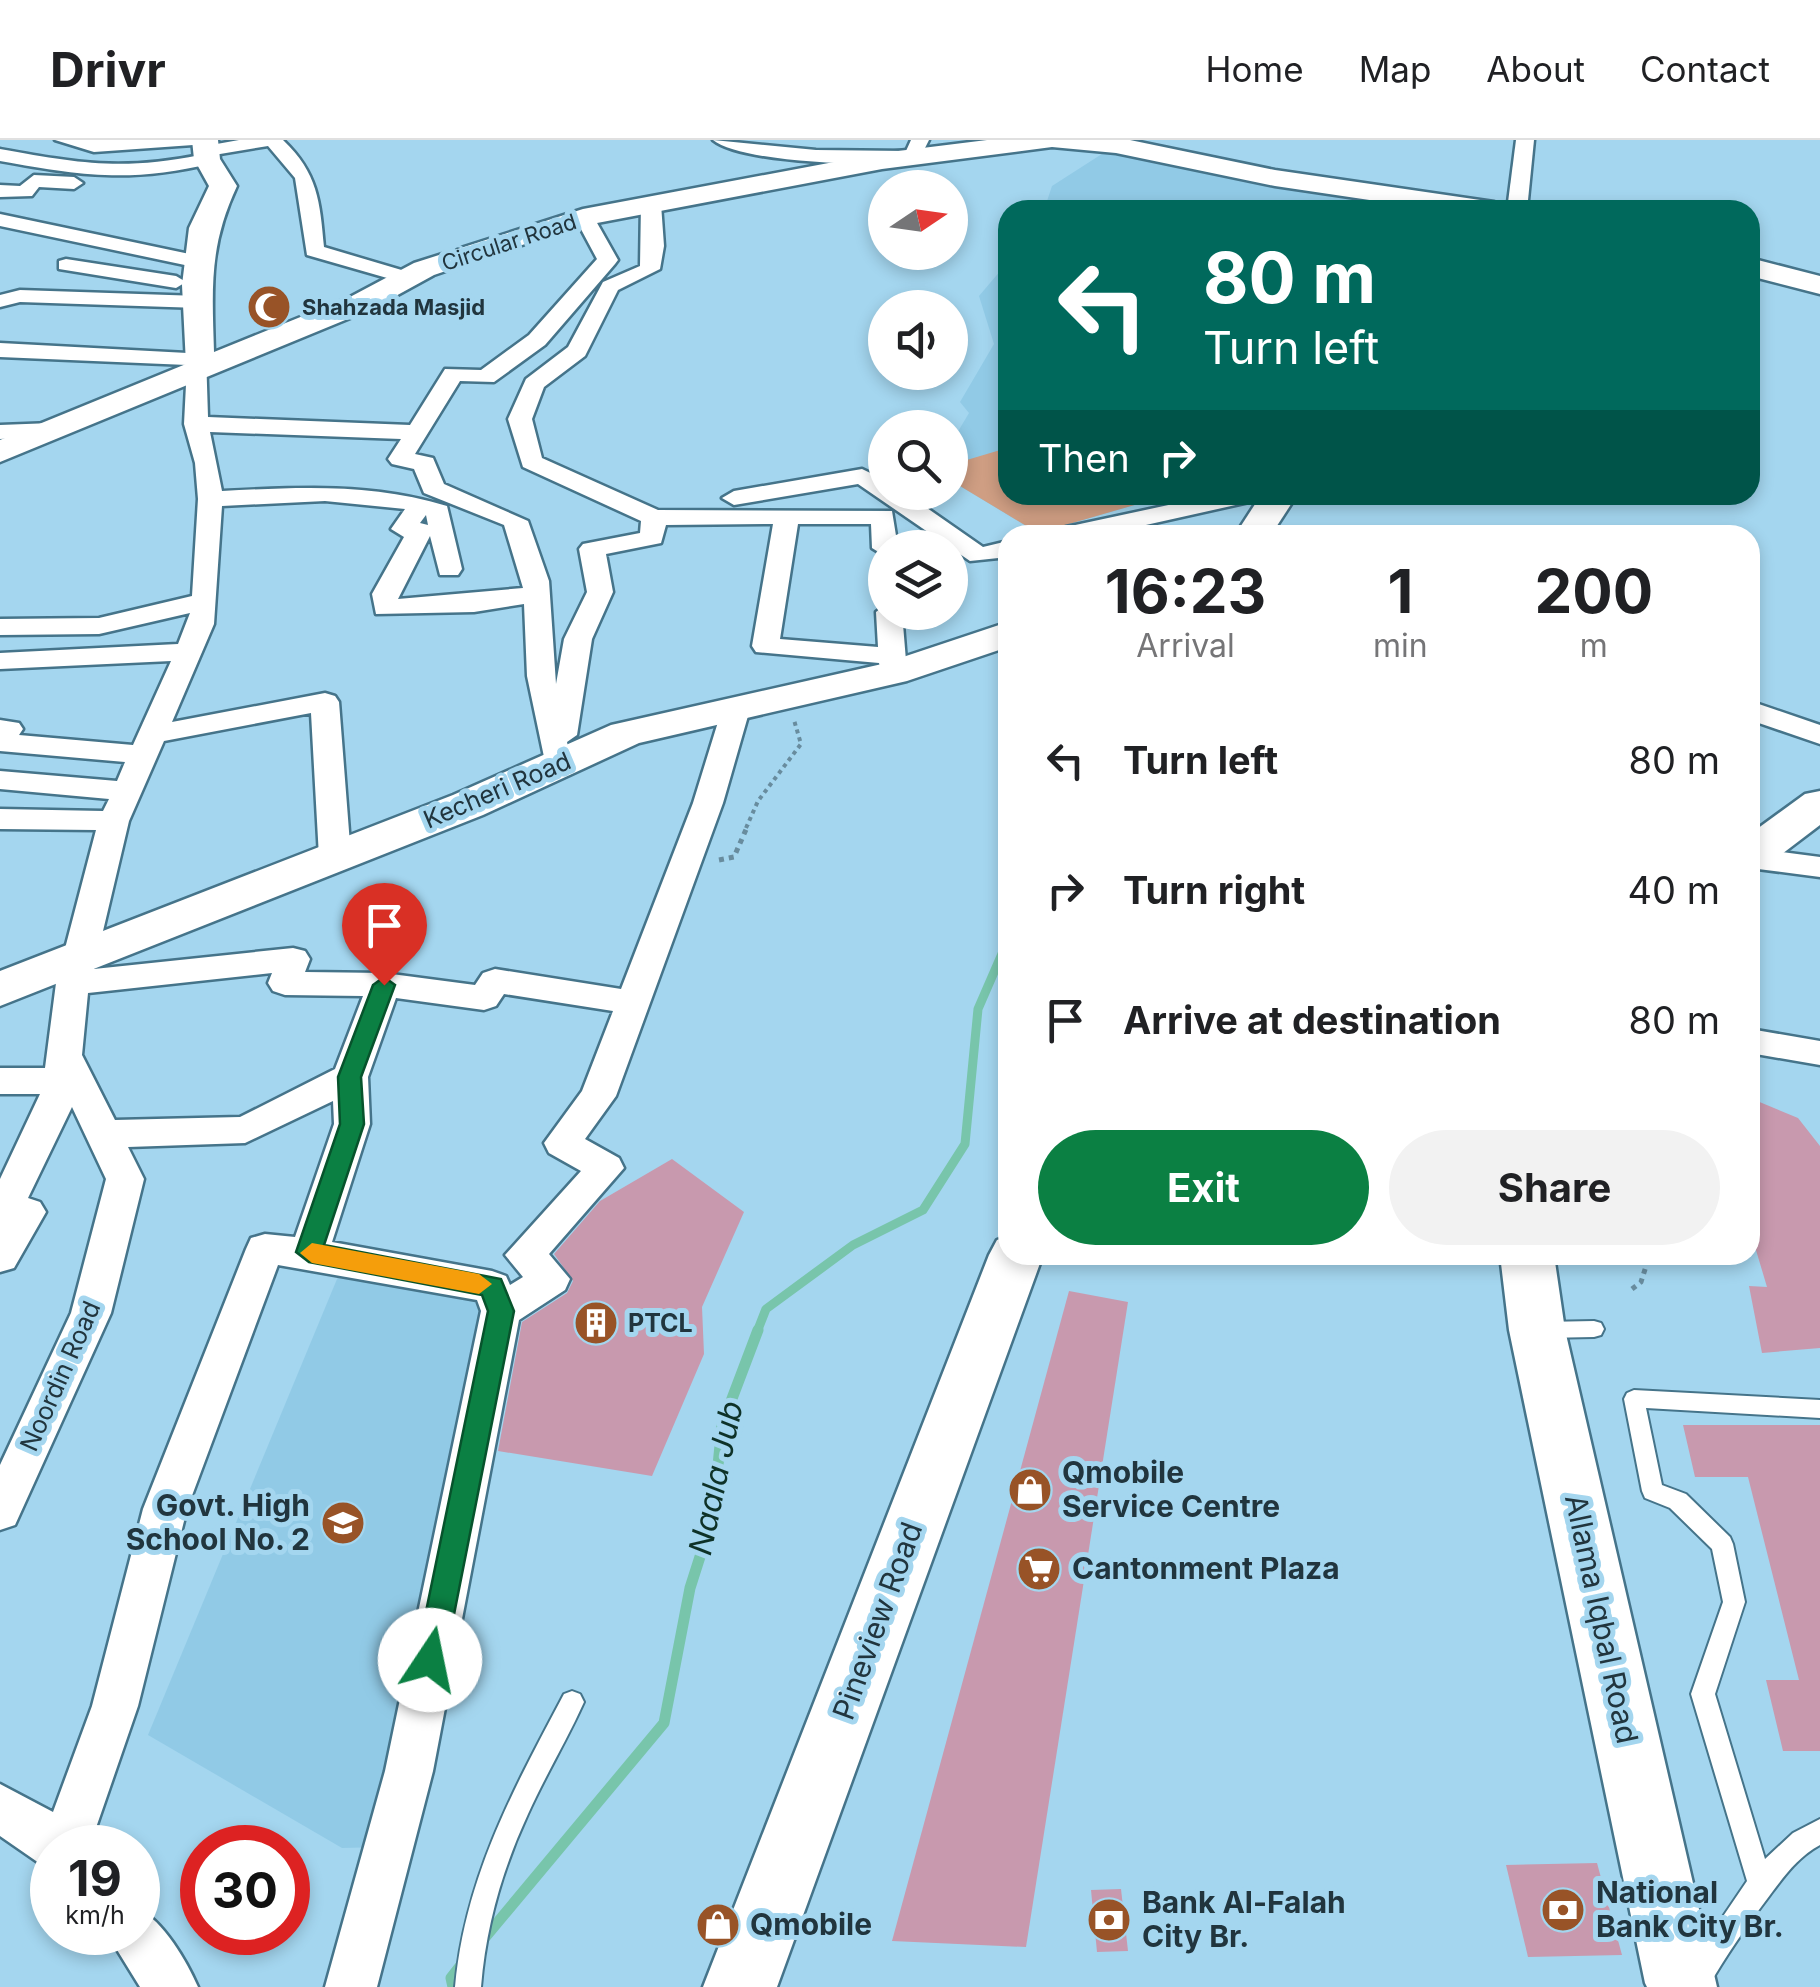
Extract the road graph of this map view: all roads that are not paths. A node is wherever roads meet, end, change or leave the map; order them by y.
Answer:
1 (64, 140) edge
2 (271, 140) edge
3 (722, 140) edge
4 (1052, 140) edge
5 (1220, 140) edge
6 (1525, 140) edge
7 (203, 147) edge
8 (916, 148) edge
9 (0, 156) edge
10 (143, 172) junction
11 (1360, 190) junction
12 (0, 191) edge
13 (1427, 200) edge
14 (1518, 200) edge
15 (650, 204) junction
16 (585, 218) junction
17 (0, 220) edge
18 (66, 265) dead end
19 (1760, 271) edge
20 (408, 278) junction
21 (198, 283) junction
22 (1820, 285) edge
23 (0, 301) edge
24 (0, 350) edge
25 (198, 365) junction
26 (196, 424) junction
27 (52, 430) junction
28 (0, 432) edge
29 (414, 432) junction
30 (0, 452) edge
31 (868, 480) edge
32 (734, 498) dead end
33 (210, 499) junction
34 (420, 504) junction
35 (1204, 505) edge
36 (912, 510) edge
37 (787, 517) junction
38 (654, 518) junction
39 (1112, 525) edge
40 (884, 530) edge
41 (998, 552) edge
42 (450, 570) dead end
43 (537, 594) junction
44 (205, 602) junction
45 (0, 627) edge
46 (890, 630) edge
47 (998, 637) edge
48 (188, 652) junction
49 (0, 661) edge
50 (892, 665) junction
51 (736, 709) junction
52 (1760, 714) edge
53 (0, 729) edge
54 (1820, 735) edge
55 (148, 744) junction
56 (557, 765) junction
57 (0, 780) edge
58 (128, 791) junction
59 (1820, 804) edge
60 (0, 819) edge
61 (114, 821) junction
62 (1760, 849) edge
63 (335, 857) junction
64 (1760, 858) edge
65 (1820, 867) edge
66 (76, 970) junction
67 (384, 985) junction
68 (0, 988) edge
69 (634, 1003) junction
70 (1760, 1043) edge
71 (1820, 1052) edge
72 (63, 1068) junction
73 (350, 1077) junction
74 (0, 1082) edge
75 (102, 1134) junction
76 (309, 1252) junction
77 (0, 1258) edge
78 (1012, 1265) edge
79 (1532, 1265) edge
80 (501, 1311) junction
81 (1820, 1409) edge
82 (0, 1510) edge
83 (572, 1702) dead end
84 (0, 1808) edge
85 (72, 1825) edge
86 (30, 1826) edge
87 (1820, 1831) edge
88 (1761, 1886) junction
89 (148, 1955) edge
90 (1682, 1986) edge
91 (172, 1987) edge
92 (351, 1987) edge
93 (468, 1987) edge
94 (740, 1987) edge

1 - 7 street
2 - 7 street
2 - 20 street
3 - 8 street
4 - 8 main road, Circular Road
4 - 11 main road, Circular Road
5 - 11 main road
6 - 14 street
7 - 10 street
7 - 21 main road
8 - 15 main road, Circular Road
9 - 10 street
10 - 12 street
11 - 13 main road, Circular Road
15 - 16 main road, Circular Road
15 - 38 street
16 - 20 main road, Circular Road
16 - 29 street
17 - 21 street
18 - 21 street
19 - 22 main road
20 - 25 main road, Circular Road
21 - 23 street
21 - 25 main road
24 - 25 street
25 - 26 street
25 - 27 main road, Circular Road
26 - 29 street
26 - 33 street
27 - 28 street
27 - 30 main road, Circular Road
29 - 43 street
31 - 32 street
33 - 34 street
33 - 44 street
34 - 42 street
34 - 43 street
35 - 39 street
36 - 41 street
37 - 38 street
37 - 40 street
37 - 50 street
38 - 56 street
43 - 56 street
44 - 45 street
44 - 48 street
46 - 50 street
47 - 50 main road, Kecheri Road
48 - 49 street
48 - 55 street
50 - 51 main road, Kecheri Road
51 - 56 main road, Kecheri Road
51 - 69 street
52 - 54 street
53 - 55 street
55 - 58 street
55 - 63 street
56 - 63 main road, Kecheri Road
57 - 58 street
58 - 61 street
59 - 62 main road
60 - 61 street
61 - 66 street
63 - 66 main road, Kecheri Road
64 - 65 street
66 - 67 street
66 - 68 main road, Kecheri Road
66 - 72 street
67 - 69 street
67 - 73 street
69 - 80 street
70 - 71 street
72 - 74 street
72 - 75 street, Noordin Road
72 - 77 street
73 - 75 street
73 - 76 street
75 - 82 street, Noordin Road
76 - 80 street
76 - 85 street
78 - 94 main road, Pineview Road
79 - 90 main road, Allama Iqbal Road
80 - 92 street
81 - 88 lane
83 - 93 lane
84 - 86 street
87 - 88 lane
88 - 90 lane
89 - 91 street

